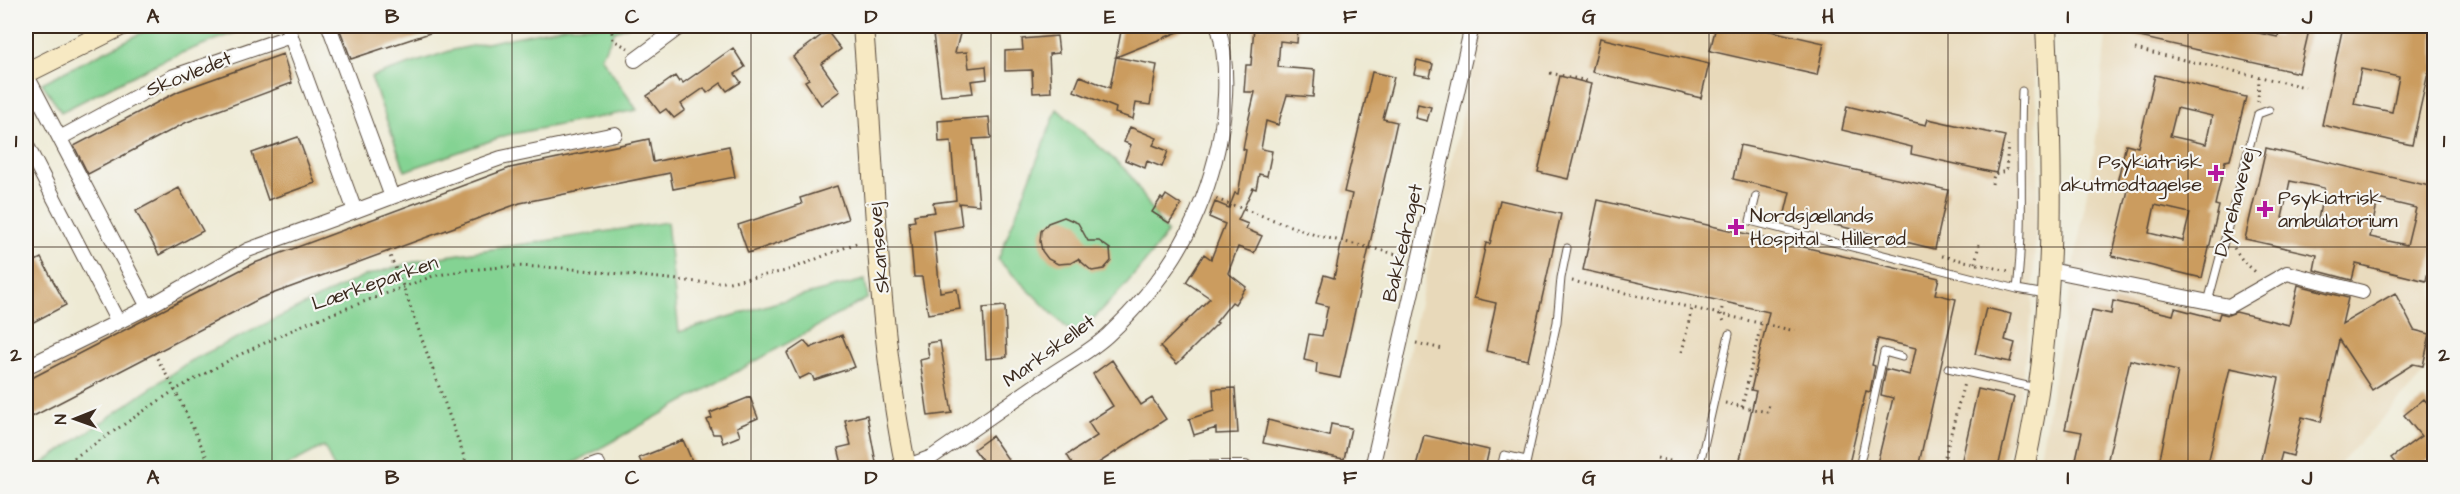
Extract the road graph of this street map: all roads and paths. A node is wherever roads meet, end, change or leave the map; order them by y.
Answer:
1 (329, 26) edge
2 (611, 26) edge
3 (681, 26) edge
4 (863, 26) edge
5 (1218, 26) edge
6 (1472, 26) edge
7 (2046, 26) edge
8 (111, 28) edge
9 (289, 31) edge
10 (2135, 49) dead end
11 (638, 58) joint
12 (1550, 73) dead end
13 (26, 74) edge
14 (2259, 77) junction
15 (1588, 81) dead end
16 (2305, 87) dead end
17 (2022, 91) dead end
18 (2269, 110) dead end
19 (2258, 114) junction
20 (615, 134) dead end
21 (60, 138) junction
22 (2008, 140) dead end
23 (27, 151) edge
24 (1992, 184) dead end
25 (1206, 195) junction
26 (392, 196) junction
27 (1756, 196) dead end
28 (355, 211) junction
29 (2226, 234) junction
30 (877, 237) junction
31 (1979, 244) dead end
32 (1567, 248) dead end
33 (388, 251) dead end
34 (1941, 256) dead end
35 (1419, 259) junction
36 (1975, 263) junction
37 (2050, 270) junction
38 (2019, 274) junction
39 (1561, 278) junction
40 (2273, 281) junction
41 (402, 286) junction
42 (2018, 289) junction
43 (2362, 292) dead end
44 (2048, 294) junction
45 (2208, 302) junction
46 (148, 307) junction
47 (1692, 308) junction
48 (1722, 308) dead end
49 (1721, 314) junction
50 (118, 322) junction
51 (1761, 324) junction
52 (1795, 331) dead end
53 (1729, 334) joint
54 (1401, 340) junction
55 (1443, 349) dead end
56 (1682, 352) dead end
57 (154, 353) dead end
58 (1902, 357) dead end
59 (26, 367) edge
60 (1948, 368) dead end
61 (1966, 372) junction
62 (2039, 389) junction
63 (175, 390) junction
64 (1714, 400) junction
65 (1769, 404) dead end
66 (1742, 407) junction
67 (1657, 458) dead end
68 (1526, 460) junction
69 (60, 468) edge
70 (212, 468) edge
71 (468, 468) edge
72 (906, 468) edge
73 (1192, 468) edge
74 (1245, 468) edge
75 (1372, 468) edge
76 (1502, 468) edge
77 (1524, 468) edge
78 (1699, 468) edge
79 (1859, 468) edge
80 (1942, 468) edge
81 (2024, 468) edge

1 - 26 street
2 - 11 path
3 - 11 street
4 - 30 street, Skansevej
5 - 25 street, Markskellet
6 - 35 street, Bakkedraget
7 - 37 street
8 - 13 street
9 - 21 street, Skovledet
9 - 28 street, Skovledet
10 - 14 path
12 - 15 path
13 - 21 street
14 - 16 path
14 - 19 path
17 - 38 lane
18 - 19 lane
19 - 29 lane, Dyrehavevej
20 - 26 street
21 - 46 street
22 - 24 path
23 - 50 street
25 - 35 path
25 - 72 street, Markskellet
26 - 28 street
27 - 42 lane
28 - 46 street
29 - 40 path
29 - 45 lane, Dyrehavevej
30 - 41 path, Lærkeparken
30 - 72 street, Skansevej
31 - 36 path
32 - 39 lane
33 - 41 path
34 - 36 path
35 - 54 street, Bakkedraget
36 - 38 path
37 - 44 street
37 - 45 street
38 - 42 lane
39 - 47 path
39 - 68 lane
40 - 43 street
40 - 45 street
41 - 63 path, Lærkeparken
41 - 71 path
42 - 44 lane
44 - 62 street
46 - 50 street
47 - 49 path
47 - 56 path
48 - 49 path
49 - 51 path
49 - 53 path
50 - 59 street
51 - 52 path
51 - 66 path
53 - 64 lane
54 - 55 path
54 - 75 street, Bakkedraget
57 - 63 path
58 - 79 lane
60 - 61 lane
61 - 62 lane
61 - 80 path
62 - 81 street
63 - 69 path, Lærkeparken
63 - 70 path
64 - 66 path
64 - 78 lane
65 - 66 path
67 - 78 path
68 - 76 lane
68 - 77 lane
73 - 74 street

